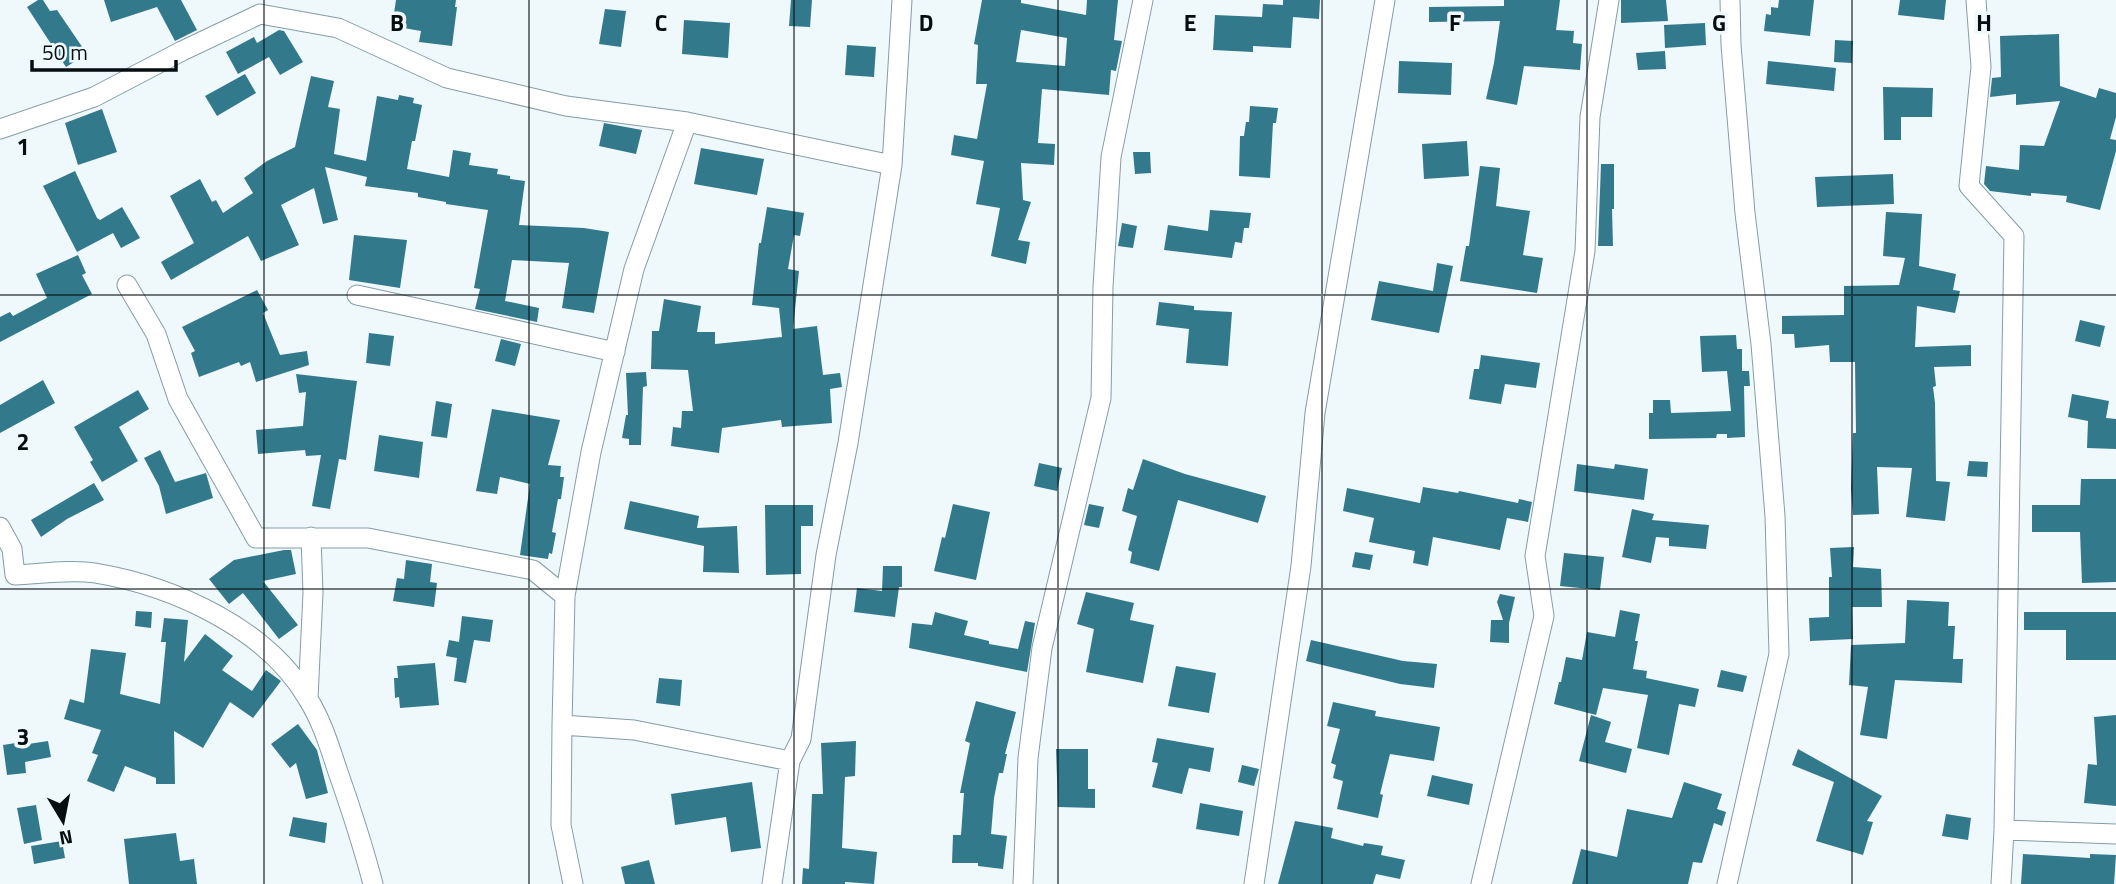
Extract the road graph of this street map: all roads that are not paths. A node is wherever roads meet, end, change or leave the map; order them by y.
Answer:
1 (902, 0) edge
2 (1143, 0) edge
3 (1385, 0) edge
4 (1609, 0) edge
5 (1730, 0) edge
6 (1976, 0) edge
7 (687, 122) junction
8 (0, 129) edge
9 (892, 165) junction
10 (127, 285) dead end
11 (357, 295) dead end
12 (615, 352) junction
13 (0, 527) edge
14 (312, 537) junction
15 (570, 567) junction
16 (533, 570) junction
17 (565, 596) junction
18 (308, 698) junction
19 (562, 725) junction
20 (790, 761) junction
21 (2004, 830) junction
22 (2116, 834) edge
23 (373, 884) edge
24 (573, 884) edge
25 (772, 884) edge
26 (1023, 884) edge
27 (1254, 884) edge
28 (1481, 884) edge
29 (1727, 884) edge
30 (2001, 884) edge

1 - 9 street
2 - 26 street
3 - 27 street
4 - 28 street
5 - 29 street
6 - 21 street
7 - 8 street
7 - 9 street
7 - 12 street
9 - 20 street
10 - 14 street
11 - 12 street
12 - 15 street
13 - 18 street
14 - 16 street
14 - 18 street
15 - 16 street
15 - 17 street
16 - 17 street
17 - 19 street
18 - 23 street
19 - 20 street
19 - 24 street
20 - 25 street
21 - 22 street
21 - 30 street

